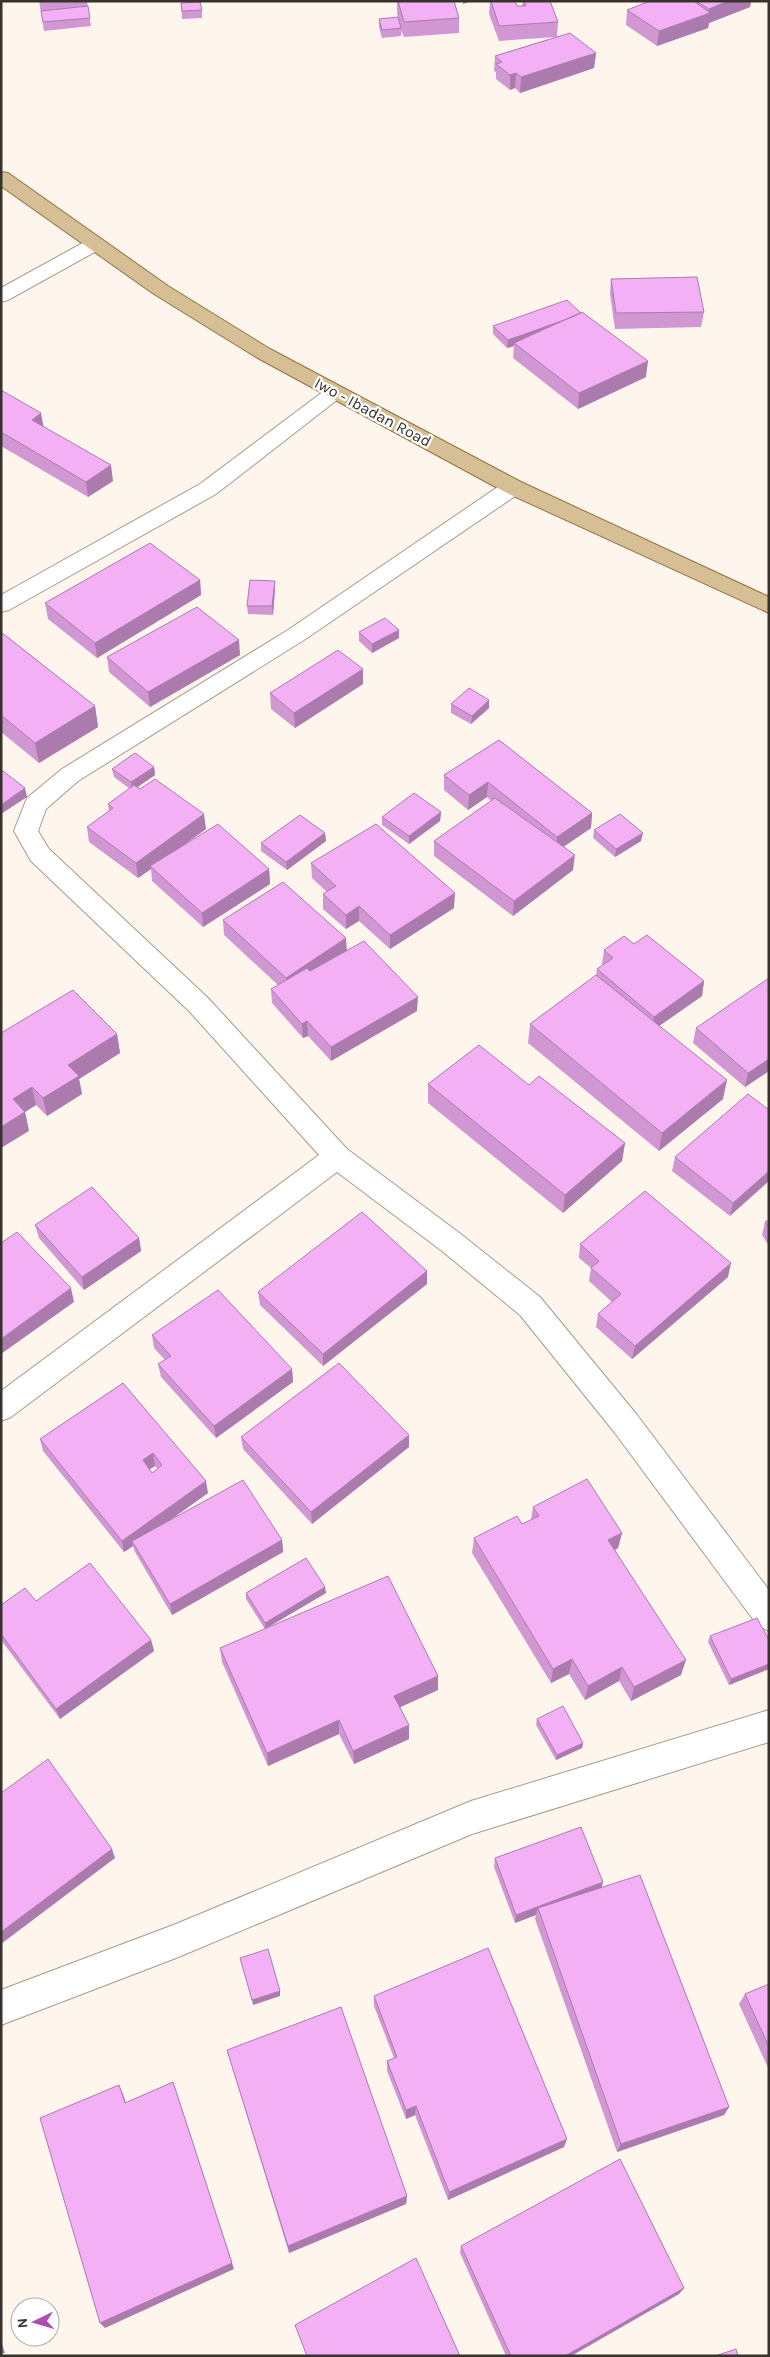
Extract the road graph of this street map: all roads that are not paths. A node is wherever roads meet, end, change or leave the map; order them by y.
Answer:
1 (1, 177) edge
2 (95, 244) junction
3 (1, 296) edge
4 (335, 392) junction
5 (513, 487) junction
6 (1, 605) edge
7 (769, 606) edge
8 (337, 1158) junction
9 (1, 1408) edge
10 (769, 1616) edge
11 (769, 1726) edge
12 (1, 2008) edge

1 - 2 main road, Iwo - Ibadan Road
2 - 3 street
2 - 4 main road, Iwo - Ibadan Road
4 - 5 main road, Iwo - Ibadan Road
4 - 6 street
5 - 7 main road, Iwo - Ibadan Road
5 - 8 street
8 - 9 street
8 - 10 street
11 - 12 street

